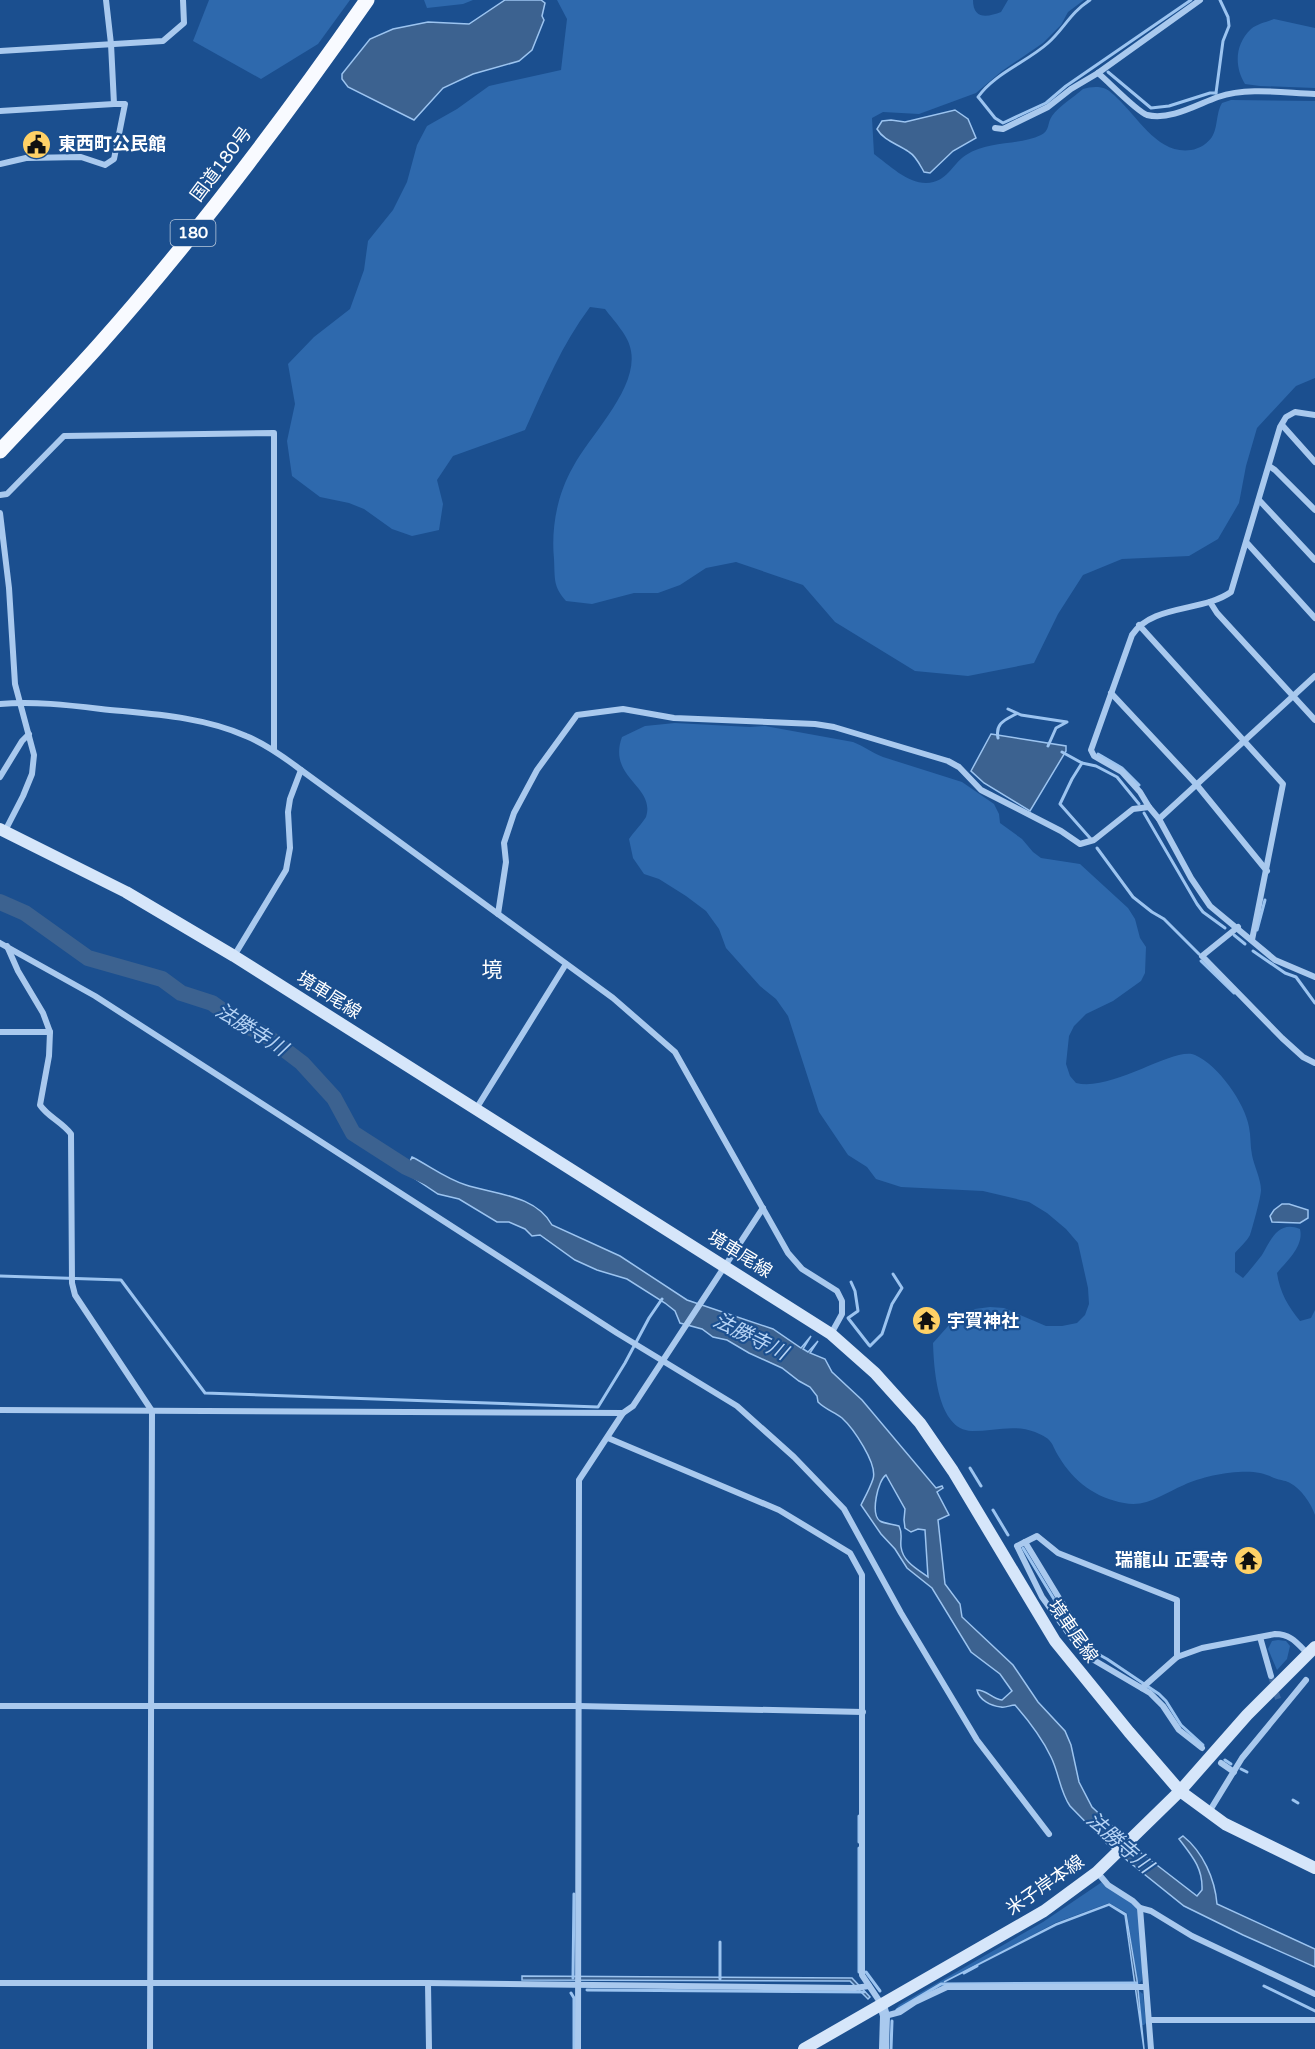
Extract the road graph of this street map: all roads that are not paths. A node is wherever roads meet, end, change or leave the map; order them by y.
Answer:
1 (106, 0) edge
2 (183, 0) edge
3 (367, 0) edge
4 (1200, 0) edge
5 (111, 44) junction
6 (0, 51) edge
7 (1098, 73) junction
8 (1315, 94) edge
9 (114, 104) junction
10 (0, 111) edge
11 (995, 128) dead end
12 (0, 164) edge
13 (1315, 416) edge
14 (1282, 424) junction
15 (0, 451) edge
16 (1315, 462) edge
17 (1269, 466) junction
18 (0, 495) edge
19 (1259, 500) junction
20 (1315, 510) edge
21 (0, 513) edge
22 (1247, 543) junction
23 (1315, 560) edge
24 (1210, 602) junction
25 (1315, 618) edge
26 (1139, 625) junction
27 (1315, 676) edge
28 (1111, 693) junction
29 (1293, 695) junction
30 (19, 702) junction
31 (0, 704) edge
32 (1315, 720) edge
33 (29, 734) junction
34 (1245, 741) junction
35 (274, 750) junction
36 (302, 770) junction
37 (0, 777) edge
38 (1196, 784) junction
39 (1149, 807) junction
40 (1159, 819) junction
41 (3, 830) edge
42 (1267, 871) junction
43 (498, 914) junction
44 (1238, 927) junction
45 (1252, 940) junction
46 (0, 943) edge
47 (8, 946) junction
48 (234, 956) junction
49 (566, 964) junction
50 (1315, 977) edge
51 (0, 1032) edge
52 (50, 1032) junction
53 (1315, 1063) edge
54 (476, 1109) junction
55 (763, 1208) junction
56 (724, 1265) junction
57 (831, 1334) junction
58 (662, 1360) junction
59 (0, 1410) edge
60 (152, 1411) junction
61 (624, 1413) junction
62 (608, 1438) junction
63 (1025, 1542) junction
64 (1260, 1637) junction
65 (1083, 1647) junction
66 (1311, 1650) edge
67 (1177, 1657) junction
68 (1271, 1676) tunnel mouth
69 (1306, 1680) dead end
70 (1145, 1686) junction
71 (1278, 1699) tunnel mouth
72 (0, 1706) edge
73 (150, 1706) junction
74 (578, 1706) junction
75 (1282, 1708) junction
76 (863, 1712) junction
77 (1202, 1749) dead end
78 (1221, 1763) dead end
79 (1233, 1772) junction
80 (1180, 1791) junction
81 (1209, 1812) junction
82 (1049, 1834) dead end
83 (1315, 1868) edge
84 (1097, 1872) junction
85 (1140, 1908) junction
86 (0, 1983) edge
87 (428, 1983) junction
88 (151, 1984) junction
89 (578, 1985) junction
90 (866, 1987) junction
91 (1140, 1987) junction
92 (1315, 1994) edge
93 (883, 2011) junction
94 (1315, 2019) edge
95 (1149, 2020) junction
96 (150, 2049) edge
97 (429, 2049) edge
98 (578, 2049) edge
99 (804, 2049) edge
100 (884, 2049) edge
101 (1151, 2049) edge

1 - 5 street
2 - 5 street
3 - 15 highway, 国道180号 / 180
4 - 7 street
5 - 6 street
5 - 9 street
7 - 8 street
7 - 11 street
9 - 10 street
9 - 12 street
13 - 14 street
14 - 16 street
14 - 17 street
17 - 19 street
17 - 20 street
18 - 35 street
19 - 22 street
19 - 23 street
21 - 30 street
22 - 24 street
22 - 25 street
24 - 26 street
24 - 29 street
26 - 28 street
26 - 34 street
27 - 29 street
28 - 38 street
28 - 39 street
29 - 32 street
29 - 34 street
30 - 31 street
30 - 33 street
30 - 35 street
33 - 37 street
33 - 41 street
34 - 38 street
34 - 42 street
35 - 36 street
36 - 43 street
36 - 48 street
38 - 40 street
38 - 42 street
39 - 40 street
39 - 43 street
40 - 44 street
41 - 48 main road, 境車尾線
42 - 45 street
43 - 49 street
44 - 45 street
44 - 53 street
45 - 50 street
46 - 47 street
47 - 52 street
47 - 58 street
48 - 54 main road, 境車尾線
49 - 54 street
49 - 55 street
51 - 52 street
52 - 60 street
54 - 56 main road, 境車尾線
55 - 56 street
55 - 57 street
56 - 57 main road, 境車尾線
56 - 58 street
57 - 80 main road, 境車尾線
58 - 61 street
58 - 82 street
59 - 60 street
60 - 61 street
60 - 73 street
61 - 62 street
62 - 74 street
62 - 76 street
63 - 65 street
63 - 65 street
63 - 67 street
64 - 66 street
64 - 67 street
64 - 68 street
65 - 70 street
66 - 80 main road, 米子岸本線
67 - 70 street
69 - 75 street
70 - 77 street
71 - 75 street
72 - 73 street
73 - 74 street
73 - 88 street
74 - 76 street
74 - 89 street
75 - 79 street
76 - 90 street
78 - 79 street
79 - 81 street
80 - 81 main road, 境車尾線
80 - 84 main road, 米子岸本線
81 - 83 main road, 境車尾線
84 - 85 street
84 - 93 main road, 米子岸本線
85 - 91 street
85 - 92 street
86 - 88 street
87 - 88 street
87 - 89 street
87 - 97 street
88 - 96 street
89 - 90 street
89 - 98 street
90 - 93 street
91 - 93 street
91 - 95 street
93 - 99 main road, 米子岸本線
93 - 100 street
94 - 95 street
95 - 101 street

